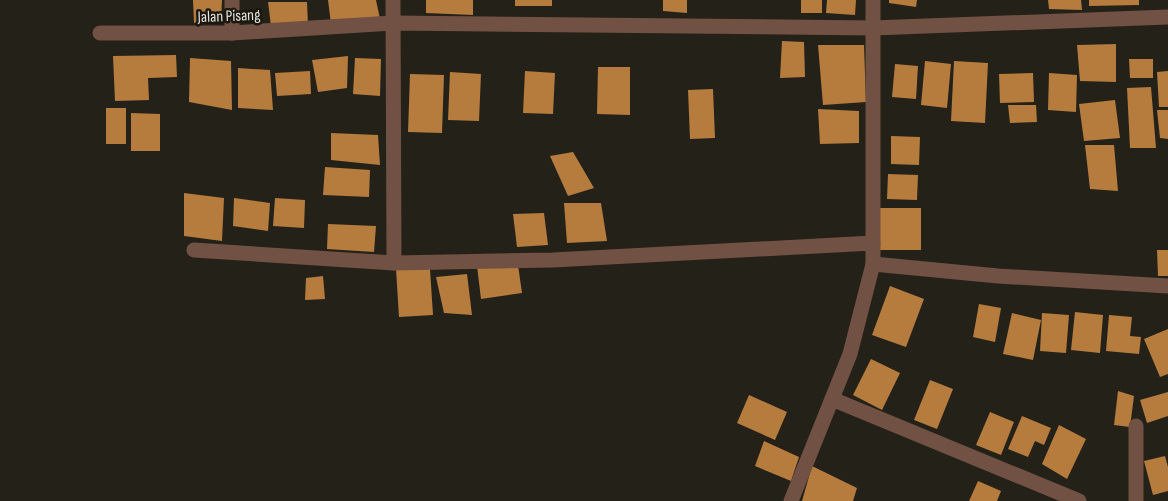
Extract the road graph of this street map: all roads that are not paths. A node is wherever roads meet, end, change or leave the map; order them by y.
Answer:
1 (232, 0) edge
2 (393, 0) edge
3 (873, 0) edge
4 (1168, 17) edge
5 (393, 23) junction
6 (872, 28) junction
7 (100, 33) dead end
8 (232, 34) junction
9 (873, 243) junction
10 (194, 250) dead end
11 (394, 263) junction
12 (873, 264) junction
13 (1168, 286) edge
14 (832, 399) junction
15 (1136, 426) dead end
16 (791, 501) edge
17 (1079, 501) edge
18 (1136, 501) edge

1 - 8 street
2 - 5 street
3 - 6 street
4 - 6 street, Jalan Pisang
5 - 6 street, Jalan Pisang
5 - 8 street, Jalan Pisang
5 - 11 street
6 - 9 street
7 - 8 street, Jalan Pisang
9 - 11 street
9 - 12 street
10 - 11 street
12 - 13 street
12 - 14 street
14 - 16 street
14 - 17 street
15 - 18 street

